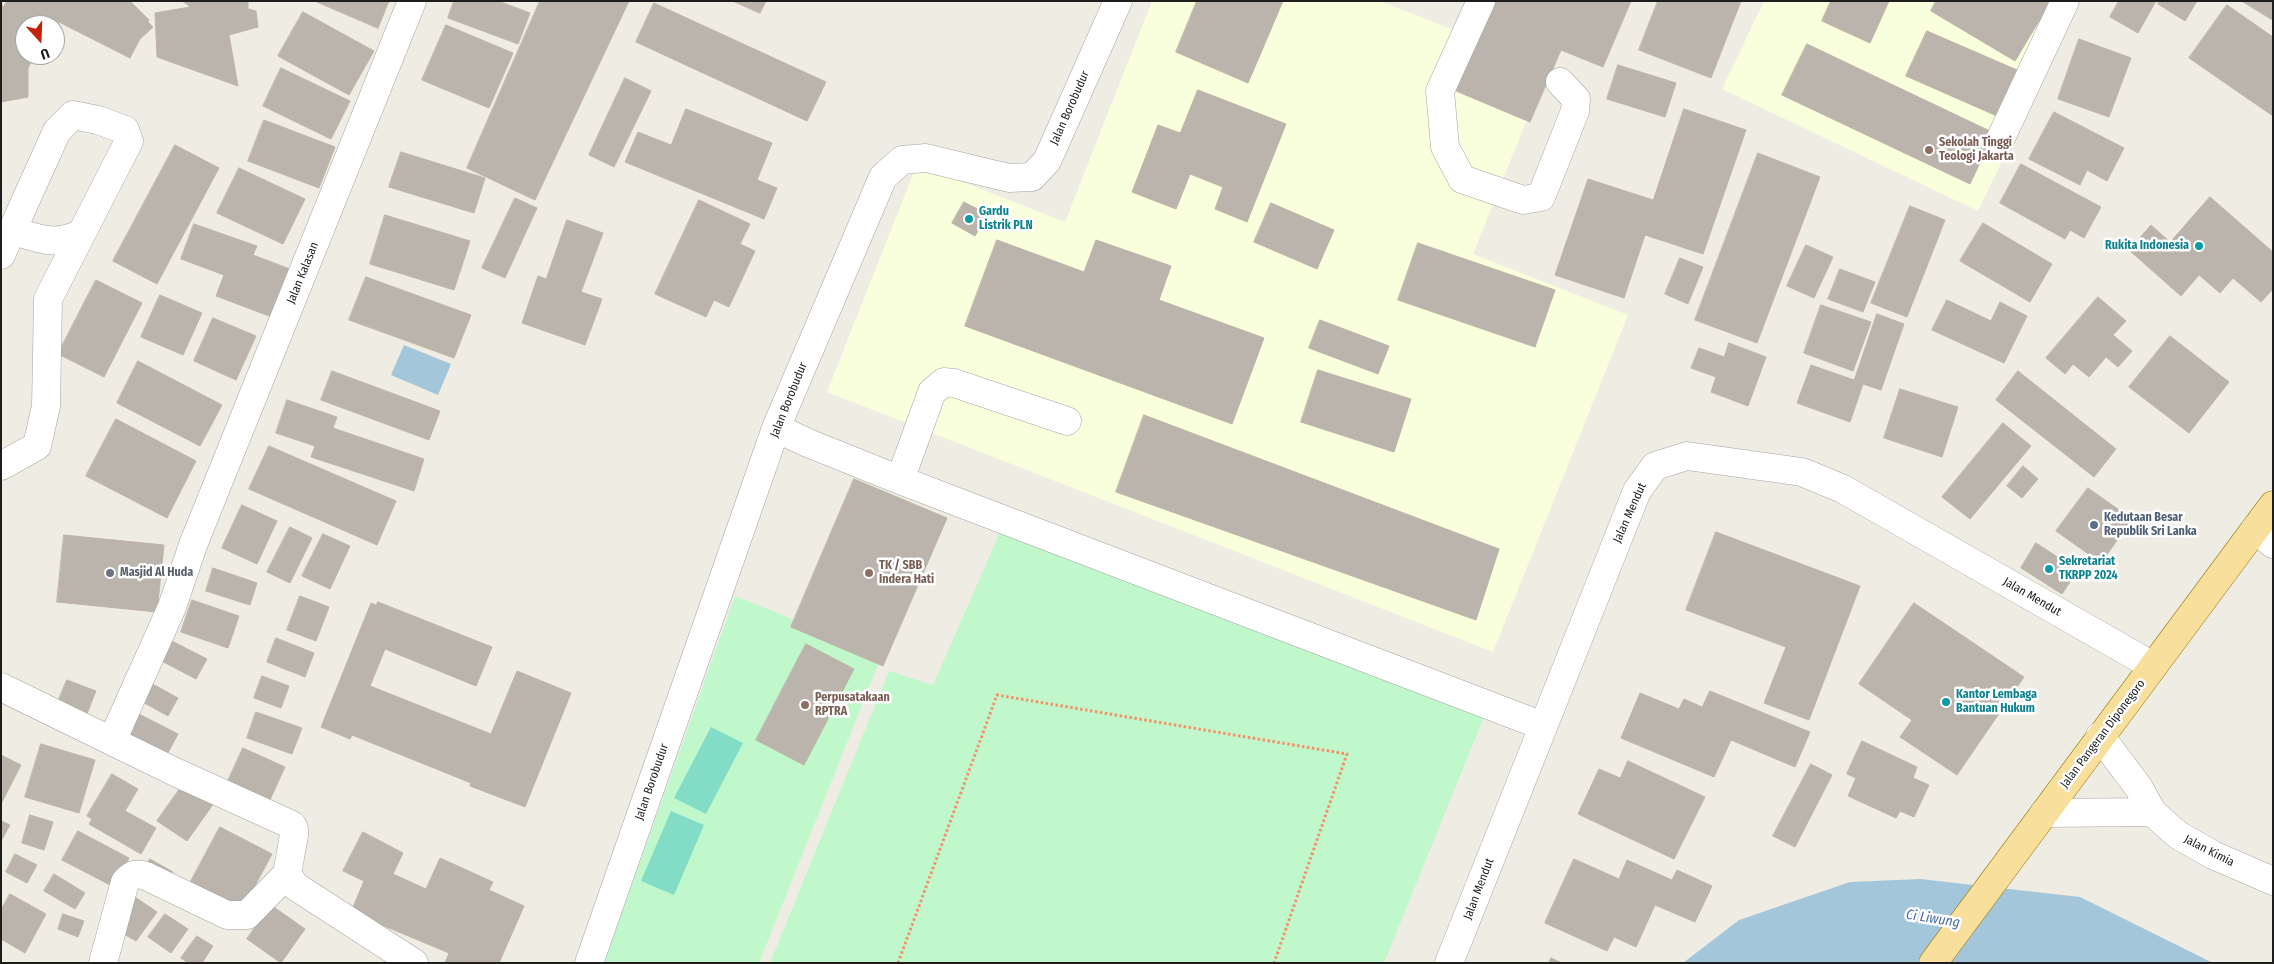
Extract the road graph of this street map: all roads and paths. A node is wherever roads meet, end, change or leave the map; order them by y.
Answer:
1 (412, 1) edge
2 (1118, 1) edge
3 (1482, 1) edge
4 (2065, 1) edge
5 (1560, 82) dead end
6 (1999, 142) dead end
7 (14, 231) junction
8 (80, 234) junction
9 (1, 255) edge
10 (1067, 421) dead end
11 (776, 428) junction
12 (1, 466) edge
13 (900, 480) junction
14 (2273, 505) edge
15 (2264, 536) edge
16 (2153, 666) junction
17 (1, 687) edge
18 (1543, 726) junction
19 (2100, 736) junction
20 (112, 741) junction
21 (2044, 812) junction
22 (2152, 812) junction
23 (287, 874) junction
24 (2273, 881) edge
25 (103, 963) edge
26 (414, 963) edge
27 (589, 963) edge
28 (898, 963) edge
29 (1274, 963) edge
30 (1449, 963) edge
31 (1933, 963) edge

1 - 20 street, Jalan Kalasan
2 - 11 street, Jalan Borobudur
3 - 5 street
4 - 6 street
7 - 8 street
7 - 8 street
7 - 9 street
8 - 12 street
10 - 13 street
11 - 13 street
11 - 27 street, Jalan Borobudur
13 - 18 street
14 - 15 main road, Jalan Pangeran Diponegoro
15 - 16 main road, Jalan Pangeran Diponegoro
16 - 18 street, Jalan Mendut
16 - 19 main road, Jalan Pangeran Diponegoro
17 - 20 street
18 - 30 street, Jalan Mendut
19 - 21 main road, Jalan Pangeran Diponegoro
19 - 22 street, Jalan Kimia
20 - 23 street
21 - 22 street
21 - 31 main road, Jalan Pangeran Diponegoro
22 - 24 street, Jalan Kimia
23 - 25 street
23 - 26 street
28 - 29 path

